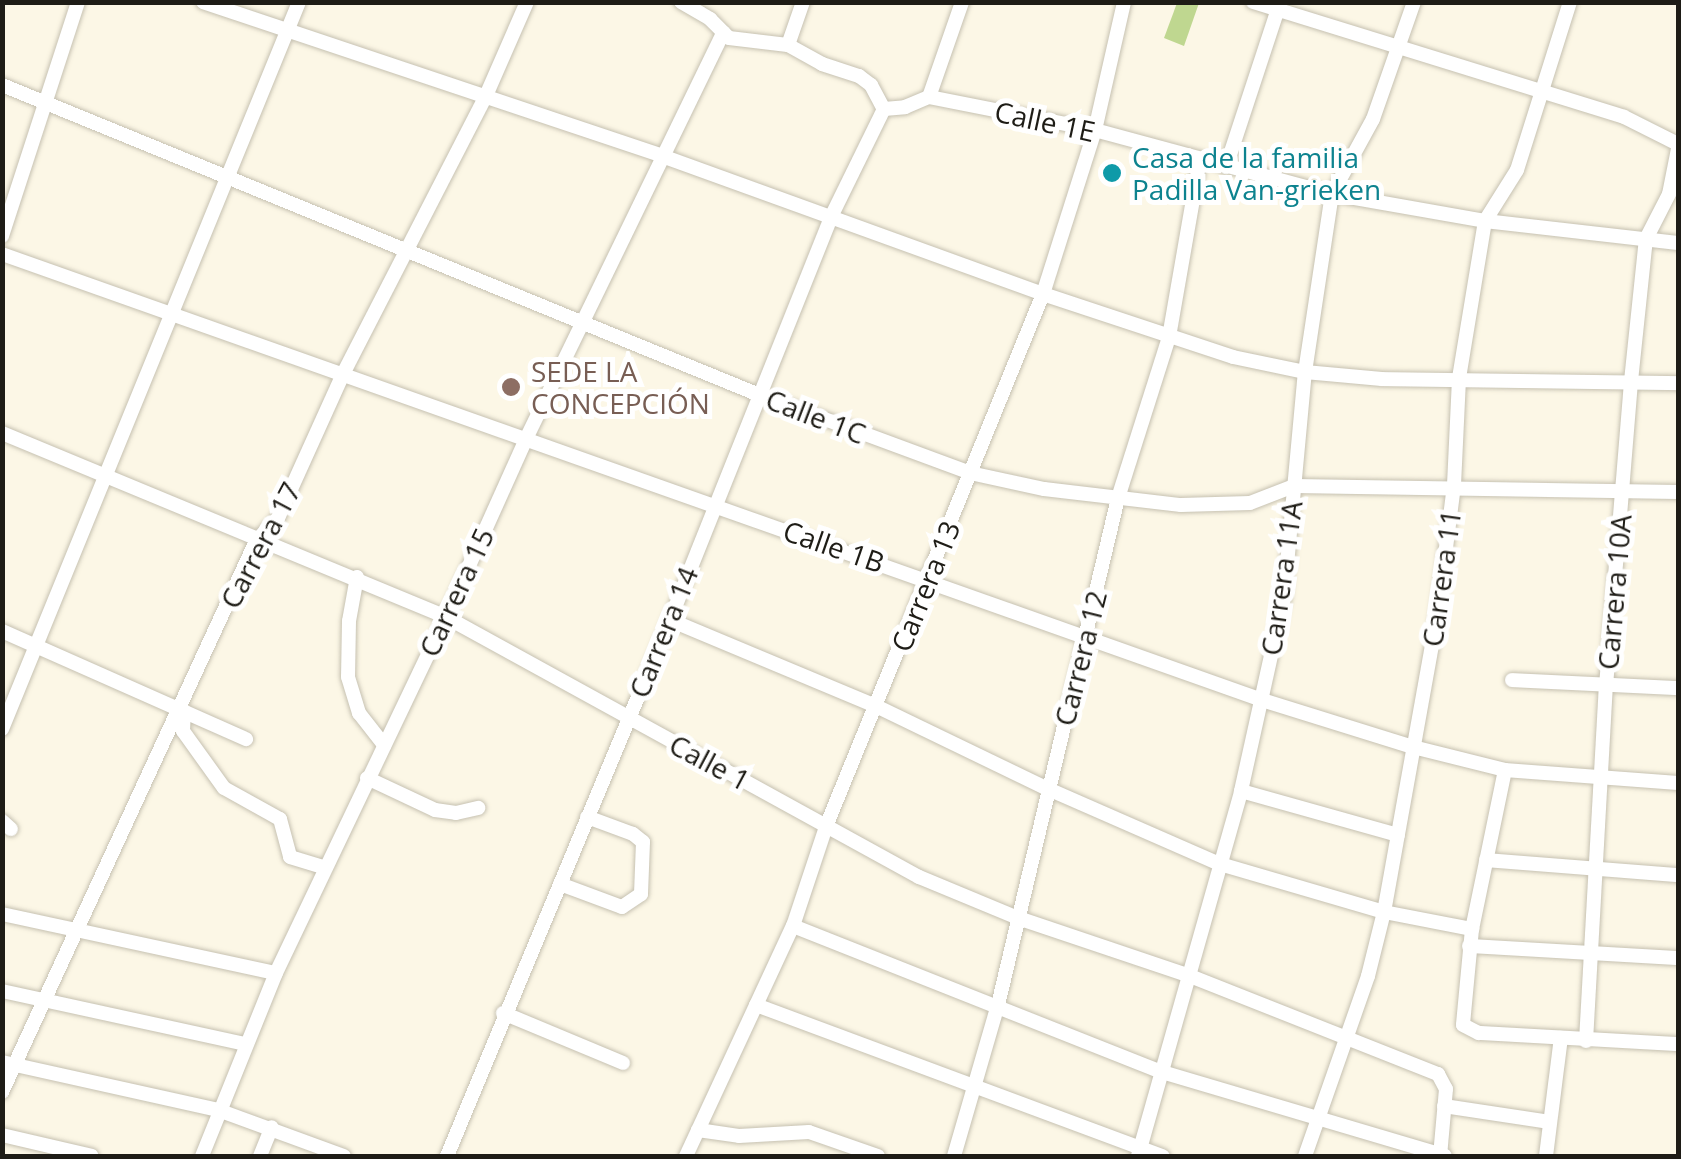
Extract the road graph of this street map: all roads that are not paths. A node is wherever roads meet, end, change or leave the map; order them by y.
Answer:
1 (78, 2) edge
2 (203, 2) edge
3 (299, 2) edge
4 (527, 2) edge
5 (681, 2) edge
6 (803, 2) edge
7 (962, 2) edge
8 (1124, 2) edge
9 (1252, 2) edge
10 (1414, 2) edge
11 (1570, 2) edge
12 (1279, 7) edge
13 (286, 30) junction
14 (723, 33) junction
15 (788, 45) junction
16 (1399, 48) junction
17 (2, 85) edge
18 (1541, 92) junction
19 (929, 97) junction
20 (485, 98) junction
21 (49, 103) junction
22 (884, 109) junction
23 (1095, 130) junction
24 (1678, 147) edge
25 (662, 156) junction
26 (1200, 159) junction
27 (1226, 167) junction
28 (225, 179) junction
29 (1332, 194) junction
30 (832, 215) junction
31 (1485, 221) junction
32 (2, 236) edge
33 (1646, 239) junction
34 (1678, 244) edge
35 (408, 252) junction
36 (2, 254) edge
37 (1043, 294) junction
38 (170, 313) junction
39 (583, 321) junction
40 (1169, 337) junction
41 (1305, 372) junction
42 (343, 374) junction
43 (1459, 378) junction
44 (1631, 381) junction
45 (1678, 383) edge
46 (757, 394) junction
47 (2, 434) edge
48 (524, 441) junction
49 (970, 473) junction
50 (106, 475) junction
51 (1454, 485) junction
52 (1294, 486) junction
53 (1623, 490) junction
54 (1678, 492) edge
55 (1118, 498) junction
56 (713, 504) junction
57 (256, 540) junction
58 (357, 577) junction
59 (928, 579) junction
60 (446, 617) junction
61 (670, 620) junction
62 (2, 631) edge
63 (1085, 639) junction
64 (38, 644) junction
65 (1512, 680) dead end
66 (1606, 686) junction
67 (1678, 688) edge
68 (1262, 700) junction
69 (876, 706) junction
70 (183, 710) junction
71 (626, 718) junction
72 (4, 721) edge
73 (246, 739) dead end
74 (384, 744) junction
75 (1414, 747) junction
76 (1506, 770) junction
77 (367, 778) junction
78 (1601, 778) junction
79 (1678, 783) edge
80 (1048, 789) junction
81 (1241, 791) junction
82 (478, 808) dead end
83 (587, 817) junction
84 (827, 824) junction
85 (1398, 835) junction
86 (1486, 860) junction
87 (1220, 864) junction
88 (325, 868) junction
89 (1594, 870) junction
90 (1678, 874) edge
91 (560, 884) junction
92 (1384, 912) junction
93 (2, 914) edge
94 (1018, 918) junction
95 (793, 926) junction
96 (1472, 929) junction
97 (80, 932) junction
98 (1469, 946) junction
99 (1590, 950) junction
100 (1678, 958) edge
101 (276, 973) junction
102 (1190, 976) junction
103 (2, 992) edge
104 (44, 1000) junction
105 (998, 1005) junction
106 (756, 1006) junction
107 (503, 1013) junction
108 (1561, 1038) junction
109 (1345, 1040) junction
110 (1586, 1041) junction
111 (246, 1044) junction
112 (1678, 1044) edge
113 (9, 1063) edge
114 (624, 1063) dead end
115 (1162, 1072) junction
116 (976, 1085) junction
117 (2, 1092) edge
118 (1444, 1106) junction
119 (218, 1110) junction
120 (1317, 1115) junction
121 (1550, 1122) junction
122 (272, 1126) junction
123 (698, 1130) junction
124 (2, 1135) edge
125 (1139, 1152) edge
126 (92, 1156) edge
127 (202, 1156) edge
128 (260, 1156) edge
129 (344, 1156) edge
130 (447, 1156) edge
131 (686, 1156) edge
132 (878, 1156) edge
133 (954, 1156) edge
134 (1163, 1156) edge
135 (1305, 1156) edge
136 (1441, 1156) edge
137 (1546, 1156) edge

1 - 21 street
2 - 13 street
3 - 13 street
4 - 20 street, Carrera 17
5 - 14 street
6 - 15 street
7 - 19 street
8 - 23 street, Carrera 13
9 - 12 street
10 - 16 street, Carrera 11A
11 - 18 street, Carrera 11
12 - 16 street
12 - 27 street
13 - 20 street
13 - 28 street
14 - 15 street
14 - 25 street, Carrera 15
15 - 22 street
16 - 18 street
16 - 29 street, Carrera 11A
17 - 21 street, Calle 1C
18 - 24 street
18 - 31 street, Carrera 11
19 - 22 street, Calle 1E
19 - 23 street, Calle 1E
20 - 25 street
20 - 35 street, Carrera 17
21 - 28 street, Calle 1C
21 - 32 street
22 - 30 street, Carrera 14
23 - 26 street, Calle 1E
23 - 37 street, Carrera 13
24 - 33 street, Carrera 10A
25 - 30 street
25 - 39 street, Carrera 15
26 - 27 street, Calle 1E
26 - 40 street, Carrera 12
27 - 29 street, Calle 1E
28 - 35 street, Calle 1C
28 - 38 street
29 - 31 street, Calle 1E
29 - 41 street, Carrera 11A
30 - 37 street
30 - 46 street, Carrera 14
31 - 33 street, Calle 1E
31 - 43 street, Carrera 11
33 - 34 street, Calle 1E
33 - 44 street, Carrera 10A
35 - 39 street, Calle 1C
35 - 42 street, Carrera 17
36 - 38 street, Calle 1B
37 - 40 street
37 - 49 street, Carrera 13
38 - 42 street, Calle 1B
38 - 50 street
39 - 46 street, Calle 1C
39 - 48 street, Carrera 15
40 - 41 street
40 - 55 street, Carrera 12
41 - 43 street
41 - 52 street, Carrera 11A
42 - 48 street, Calle 1B
42 - 57 street, Carrera 17
43 - 44 street
43 - 51 street, Carrera 11
44 - 45 street
44 - 53 street, Carrera 10A
46 - 49 street, Calle 1C
46 - 56 street, Carrera 14
47 - 50 street, Calle 1
48 - 56 street, Calle 1B
48 - 60 street, Carrera 15
49 - 55 street, Calle 1C
49 - 59 street, Carrera 13
50 - 57 street, Calle 1
50 - 64 street
51 - 52 street, Calle 1C
51 - 53 street, Calle 1C
51 - 75 street, Carrera 11
52 - 55 street, Calle 1C
52 - 68 street, Carrera 11A
53 - 54 street, Calle 1C
53 - 66 street, Carrera 10A
55 - 63 street, Carrera 12
56 - 59 street, Calle 1B
56 - 61 street, Carrera 14
57 - 58 street, Calle 1
57 - 70 street, Carrera 17
58 - 60 street, Calle 1
58 - 74 street
59 - 63 street, Calle 1B
59 - 69 street, Carrera 13
60 - 71 street, Calle 1
60 - 74 street, Carrera 15
61 - 69 street
61 - 71 street, Carrera 14
62 - 64 street
63 - 68 street, Calle 1B
63 - 80 street, Carrera 12
64 - 70 street
64 - 72 street
65 - 66 street
66 - 67 street
66 - 78 street, Carrera 10A
68 - 75 street, Calle 1B
68 - 81 street, Carrera 11A
69 - 80 street
69 - 84 street, Carrera 13
70 - 73 street
70 - 88 street
70 - 97 street, Carrera 17
71 - 83 street, Carrera 14
71 - 84 street, Calle 1
74 - 77 street, Carrera 15
75 - 76 street, Calle 1B
75 - 85 street, Carrera 11
76 - 78 street, Calle 1B
76 - 86 street
77 - 82 street
77 - 88 street, Carrera 15
78 - 79 street, Calle 1B
78 - 89 street, Carrera 10A
80 - 87 street
80 - 94 street, Carrera 12
81 - 85 street
81 - 87 street, Carrera 11A
83 - 91 street, Carrera 14
83 - 91 street
84 - 94 street, Calle 1
84 - 95 street, Carrera 13
85 - 92 street, Carrera 11
86 - 89 street
86 - 96 street
87 - 92 street
87 - 102 street, Carrera 11A
88 - 101 street, Carrera 15
89 - 90 street
89 - 99 street, Carrera 10A
91 - 107 street, Carrera 14
92 - 96 street
92 - 109 street, Carrera 11
93 - 97 street
94 - 102 street, Calle 1
94 - 105 street, Carrera 12
95 - 105 street
95 - 106 street, Carrera 13
96 - 98 street
97 - 101 street
97 - 104 street, Carrera 17
98 - 99 street
98 - 108 street
99 - 100 street
99 - 110 street, Carrera 10A
101 - 111 street, Carrera 15
102 - 109 street, Calle 1
102 - 115 street, Carrera 11A
103 - 104 street
104 - 111 street
104 - 113 street, Carrera 17
105 - 115 street
105 - 116 street, Carrera 12
106 - 116 street
106 - 123 street, Carrera 13
107 - 114 street
107 - 130 street, Carrera 14
108 - 110 street
108 - 121 street
109 - 118 street, Calle 1
109 - 120 street, Carrera 11
110 - 112 street
111 - 119 street, Carrera 15
113 - 117 street, Carrera 17
113 - 119 street
115 - 120 street
115 - 125 street, Carrera 11A
116 - 125 street
116 - 133 street, Carrera 12
118 - 121 street
118 - 136 street
119 - 122 street
119 - 127 street, Carrera 15
120 - 135 street, Carrera 11
120 - 136 street
121 - 137 street
122 - 128 street
122 - 129 street
123 - 131 street, Carrera 13
123 - 132 street
124 - 126 street
125 - 134 street

